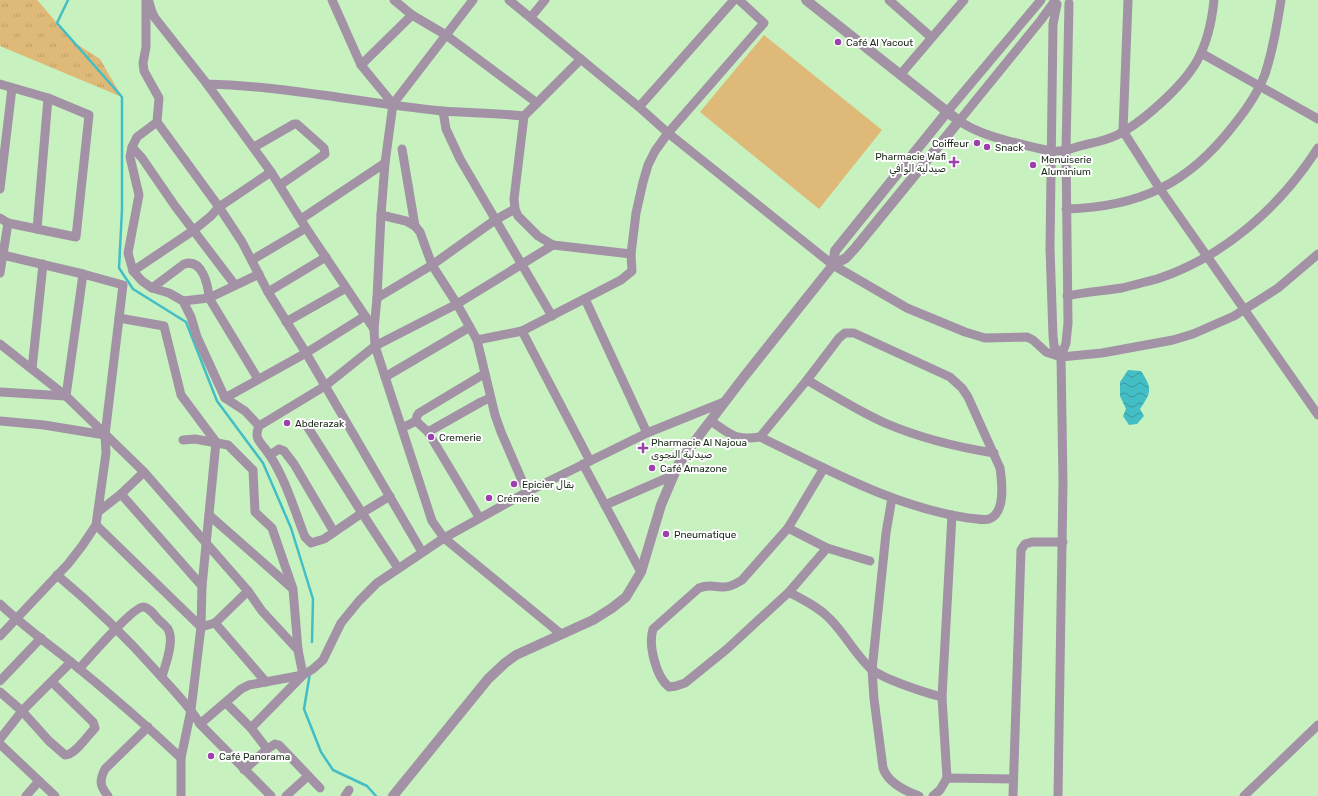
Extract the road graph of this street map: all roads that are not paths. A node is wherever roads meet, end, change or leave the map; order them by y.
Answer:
1 (147, 0) edge
2 (332, 0) edge
3 (394, 0) edge
4 (473, 0) edge
5 (509, 0) edge
6 (545, 0) edge
7 (734, 0) edge
8 (739, 0) edge
9 (806, 0) edge
10 (889, 0) edge
11 (964, 0) edge
12 (1041, 0) edge
13 (1128, 0) edge
14 (1214, 0) edge
15 (1281, 0) edge
16 (1054, 2) edge
17 (1071, 2) edge
18 (412, 14) junction
19 (531, 17) junction
20 (1041, 20) junction
21 (1053, 24) junction
22 (446, 35) junction
23 (931, 37) junction
24 (1201, 53) junction
25 (581, 59) junction
26 (361, 65) junction
27 (900, 75) junction
28 (0, 84) edge
29 (207, 84) junction
30 (1259, 87) junction
31 (12, 88) junction
32 (48, 98) junction
33 (537, 103) junction
34 (392, 104) junction
35 (639, 107) junction
36 (443, 111) junction
37 (947, 112) junction
38 (524, 116) junction
39 (1318, 119) edge
40 (959, 121) junction
41 (157, 122) junction
42 (1123, 131) junction
43 (668, 133) junction
44 (132, 147) junction
45 (254, 147) junction
46 (1318, 148) edge
47 (402, 149) dead end
48 (1066, 150) junction
49 (1051, 151) junction
50 (385, 163) junction
51 (271, 172) junction
52 (280, 185) junction
53 (0, 189) edge
54 (1160, 189) junction
55 (219, 207) junction
56 (514, 209) junction
57 (1066, 209) junction
58 (381, 215) junction
59 (301, 219) junction
60 (495, 220) junction
61 (4, 221) edge
62 (415, 226) junction
63 (306, 228) junction
64 (37, 229) junction
65 (194, 230) junction
66 (553, 245) junction
67 (631, 254) junction
68 (1318, 254) edge
69 (3, 255) junction
70 (1208, 256) junction
71 (326, 257) junction
72 (252, 260) junction
73 (43, 264) junction
74 (432, 265) junction
75 (522, 265) junction
76 (833, 265) junction
77 (133, 271) junction
78 (0, 273) edge
79 (83, 274) junction
80 (259, 274) junction
81 (235, 285) junction
82 (152, 288) junction
83 (346, 288) junction
84 (268, 292) junction
85 (1067, 296) junction
86 (209, 298) junction
87 (377, 298) junction
88 (585, 299) junction
89 (183, 301) junction
90 (457, 304) junction
91 (1244, 310) junction
92 (365, 316) junction
93 (552, 316) junction
94 (119, 318) junction
95 (286, 322) junction
96 (470, 327) junction
97 (374, 329) junction
98 (522, 332) junction
99 (477, 340) junction
100 (0, 344) edge
101 (375, 346) junction
102 (306, 353) junction
103 (1061, 357) junction
104 (32, 368) junction
105 (484, 374) junction
106 (385, 377) junction
107 (258, 379) junction
108 (807, 380) junction
109 (325, 386) junction
110 (0, 392) edge
111 (66, 396) junction
112 (225, 398) junction
113 (490, 398) junction
114 (724, 402) junction
115 (1318, 415) edge
116 (0, 421) edge
117 (416, 421) junction
118 (711, 421) junction
119 (259, 426) junction
120 (307, 426) dead end
121 (402, 428) junction
122 (428, 432) junction
123 (647, 433) junction
124 (105, 434) junction
125 (760, 437) junction
126 (183, 440) dead end
127 (216, 442) junction
128 (994, 453) junction
129 (270, 455) junction
130 (587, 462) junction
131 (824, 468) junction
132 (144, 472) junction
133 (674, 475) junction
134 (527, 492) junction
135 (121, 494) junction
136 (390, 496) junction
137 (892, 498) junction
138 (605, 505) junction
139 (98, 512) junction
140 (362, 513) junction
141 (209, 515) junction
142 (952, 515) junction
143 (479, 517) junction
144 (96, 525) junction
145 (788, 528) junction
146 (334, 532) junction
147 (444, 538) junction
148 (1063, 542) junction
149 (206, 543) junction
150 (827, 548) junction
151 (422, 552) junction
152 (870, 561) dead end
153 (398, 568) junction
154 (640, 572) junction
155 (57, 575) junction
156 (202, 586) junction
157 (293, 589) junction
158 (248, 591) junction
159 (788, 592) junction
160 (0, 604) edge
161 (16, 619) junction
162 (215, 623) junction
163 (201, 627) junction
164 (116, 629) junction
165 (560, 634) junction
166 (0, 636) edge
167 (41, 638) junction
168 (298, 650) junction
169 (71, 662) junction
170 (79, 669) junction
171 (872, 670) junction
172 (303, 675) junction
173 (162, 677) junction
174 (0, 680) edge
175 (52, 682) junction
176 (266, 682) junction
177 (0, 692) edge
178 (942, 697) junction
179 (226, 703) junction
180 (192, 710) junction
181 (22, 711) junction
182 (200, 724) junction
183 (1318, 725) edge
184 (148, 727) junction
185 (251, 728) junction
186 (0, 738) edge
187 (0, 744) edge
188 (267, 749) junction
189 (181, 758) junction
190 (244, 770) junction
191 (308, 776) junction
192 (947, 778) junction
193 (1013, 780) junction
194 (39, 781) junction
195 (320, 788) dead end
196 (26, 796) edge
197 (55, 796) edge
198 (108, 796) edge
199 (181, 796) edge
200 (271, 796) edge
201 (286, 796) edge
202 (393, 796) edge
203 (919, 796) edge
204 (933, 796) edge
205 (1013, 796) edge
206 (1058, 796) edge
207 (1244, 796) edge

1 - 29 street
1 - 41 street
2 - 26 street
3 - 18 street
4 - 22 street
5 - 19 street
6 - 19 street
7 - 35 street
8 - 43 street
9 - 27 street
10 - 23 street
11 - 23 street
12 - 37 street
13 - 42 street
14 - 24 street
15 - 30 street
16 - 17 street
16 - 20 street
16 - 21 street
17 - 48 street
18 - 22 street
18 - 26 street
19 - 25 street
20 - 21 street
20 - 40 street
21 - 49 street
22 - 33 street
22 - 34 street
23 - 27 street
24 - 30 street
24 - 42 street
25 - 33 street
25 - 35 street
26 - 34 street
27 - 37 street
28 - 31 street
29 - 34 street
29 - 45 street
30 - 39 street
30 - 54 street
31 - 32 street
31 - 53 street
32 - 64 street
32 - 64 street
33 - 38 street
34 - 36 street
34 - 50 street
35 - 43 street
36 - 38 street
36 - 60 street
37 - 40 street
37 - 76 street
38 - 56 street
40 - 49 street
40 - 76 street
41 - 44 street
41 - 55 street
42 - 48 street
42 - 54 street
43 - 67 street
43 - 76 street
44 - 65 street
44 - 77 street
45 - 51 street
45 - 52 street
46 - 70 street
47 - 62 street
48 - 49 street
48 - 57 street
49 - 103 street
50 - 58 street
50 - 59 street
51 - 52 street
51 - 55 street
52 - 59 street
54 - 57 street
54 - 70 street
55 - 65 street
55 - 72 street
56 - 60 street
56 - 66 street
57 - 85 street
58 - 62 street
58 - 87 street
59 - 63 street
60 - 74 street
60 - 75 street
61 - 64 street
61 - 69 street
62 - 74 street
63 - 71 street
63 - 72 street
65 - 77 street
65 - 81 street
66 - 67 street
66 - 75 street
67 - 88 street
68 - 91 street
69 - 73 street
69 - 78 street
70 - 85 street
70 - 91 street
71 - 83 street
71 - 84 street
72 - 80 street
73 - 79 street
73 - 104 street
74 - 87 street
74 - 90 street
75 - 90 street
75 - 93 street
76 - 103 street
76 - 114 street
77 - 82 street
79 - 94 street
79 - 111 street
80 - 81 street
80 - 84 street
81 - 86 street
82 - 86 street
82 - 89 street
83 - 92 street
83 - 95 street
84 - 95 street
85 - 103 street
86 - 89 street
86 - 107 street
87 - 97 street
88 - 93 street
88 - 123 street
89 - 112 street
90 - 96 street
90 - 101 street
91 - 103 street
91 - 115 street
92 - 97 street
92 - 102 street
93 - 98 street
94 - 124 street
94 - 127 street
95 - 102 street
96 - 99 street
96 - 106 street
97 - 101 street
98 - 99 street
98 - 130 street
99 - 105 street
100 - 104 street
101 - 106 street
101 - 109 street
102 - 107 street
102 - 109 street
103 - 148 street
104 - 111 street
105 - 113 street
105 - 117 street
106 - 121 street
107 - 112 street
108 - 125 street
108 - 128 street
108 - 128 street
109 - 119 street
109 - 136 street
110 - 111 street
111 - 124 street
112 - 119 street
113 - 122 street
113 - 134 street
114 - 118 street
114 - 123 street
116 - 124 street
117 - 121 street
117 - 122 street
118 - 125 street
118 - 133 street
119 - 129 street
120 - 140 street
121 - 147 street
122 - 143 street
123 - 130 street
124 - 132 street
124 - 139 street
125 - 131 street
126 - 127 street
127 - 141 street
127 - 157 street
128 - 142 street
129 - 146 street
129 - 146 street
130 - 134 street
130 - 138 street
131 - 137 street
131 - 145 street
132 - 135 street
132 - 149 street
133 - 138 street
133 - 154 street
134 - 143 street
135 - 139 street
135 - 156 street
136 - 140 street
136 - 151 street
137 - 142 street
137 - 171 street
138 - 154 street
139 - 144 street
140 - 146 street
140 - 153 street
141 - 149 street
141 - 157 street
142 - 178 street
143 - 147 street
144 - 155 street
144 - 163 street
145 - 150 street
145 - 159 street
147 - 151 street
147 - 165 street
148 - 193 street
148 - 206 street
149 - 156 street
149 - 158 street
150 - 152 street
150 - 159 street
151 - 153 street
153 - 172 street
154 - 165 street
155 - 161 street
155 - 164 street
156 - 163 street
157 - 168 street
158 - 162 street
158 - 168 street
159 - 171 street
160 - 161 street
161 - 166 street
161 - 167 street
162 - 163 street
162 - 176 street
163 - 180 street
164 - 170 street
164 - 173 street
164 - 173 street
165 - 202 street
167 - 169 street
167 - 174 street
168 - 172 street
169 - 170 street
169 - 175 street
170 - 184 street
171 - 178 street
171 - 203 street
172 - 176 street
172 - 185 street
173 - 180 street
175 - 181 street
175 - 181 street
176 - 179 street
177 - 181 street
178 - 192 street
179 - 182 street
179 - 185 street
180 - 182 street
180 - 189 street
181 - 186 street
182 - 190 street
183 - 207 street
184 - 189 street
184 - 198 street
185 - 188 street
187 - 194 street
188 - 190 street
188 - 191 street
189 - 199 street
190 - 200 street
191 - 195 street
191 - 201 street
192 - 193 street
192 - 204 street
193 - 205 street
194 - 196 street
194 - 197 street

